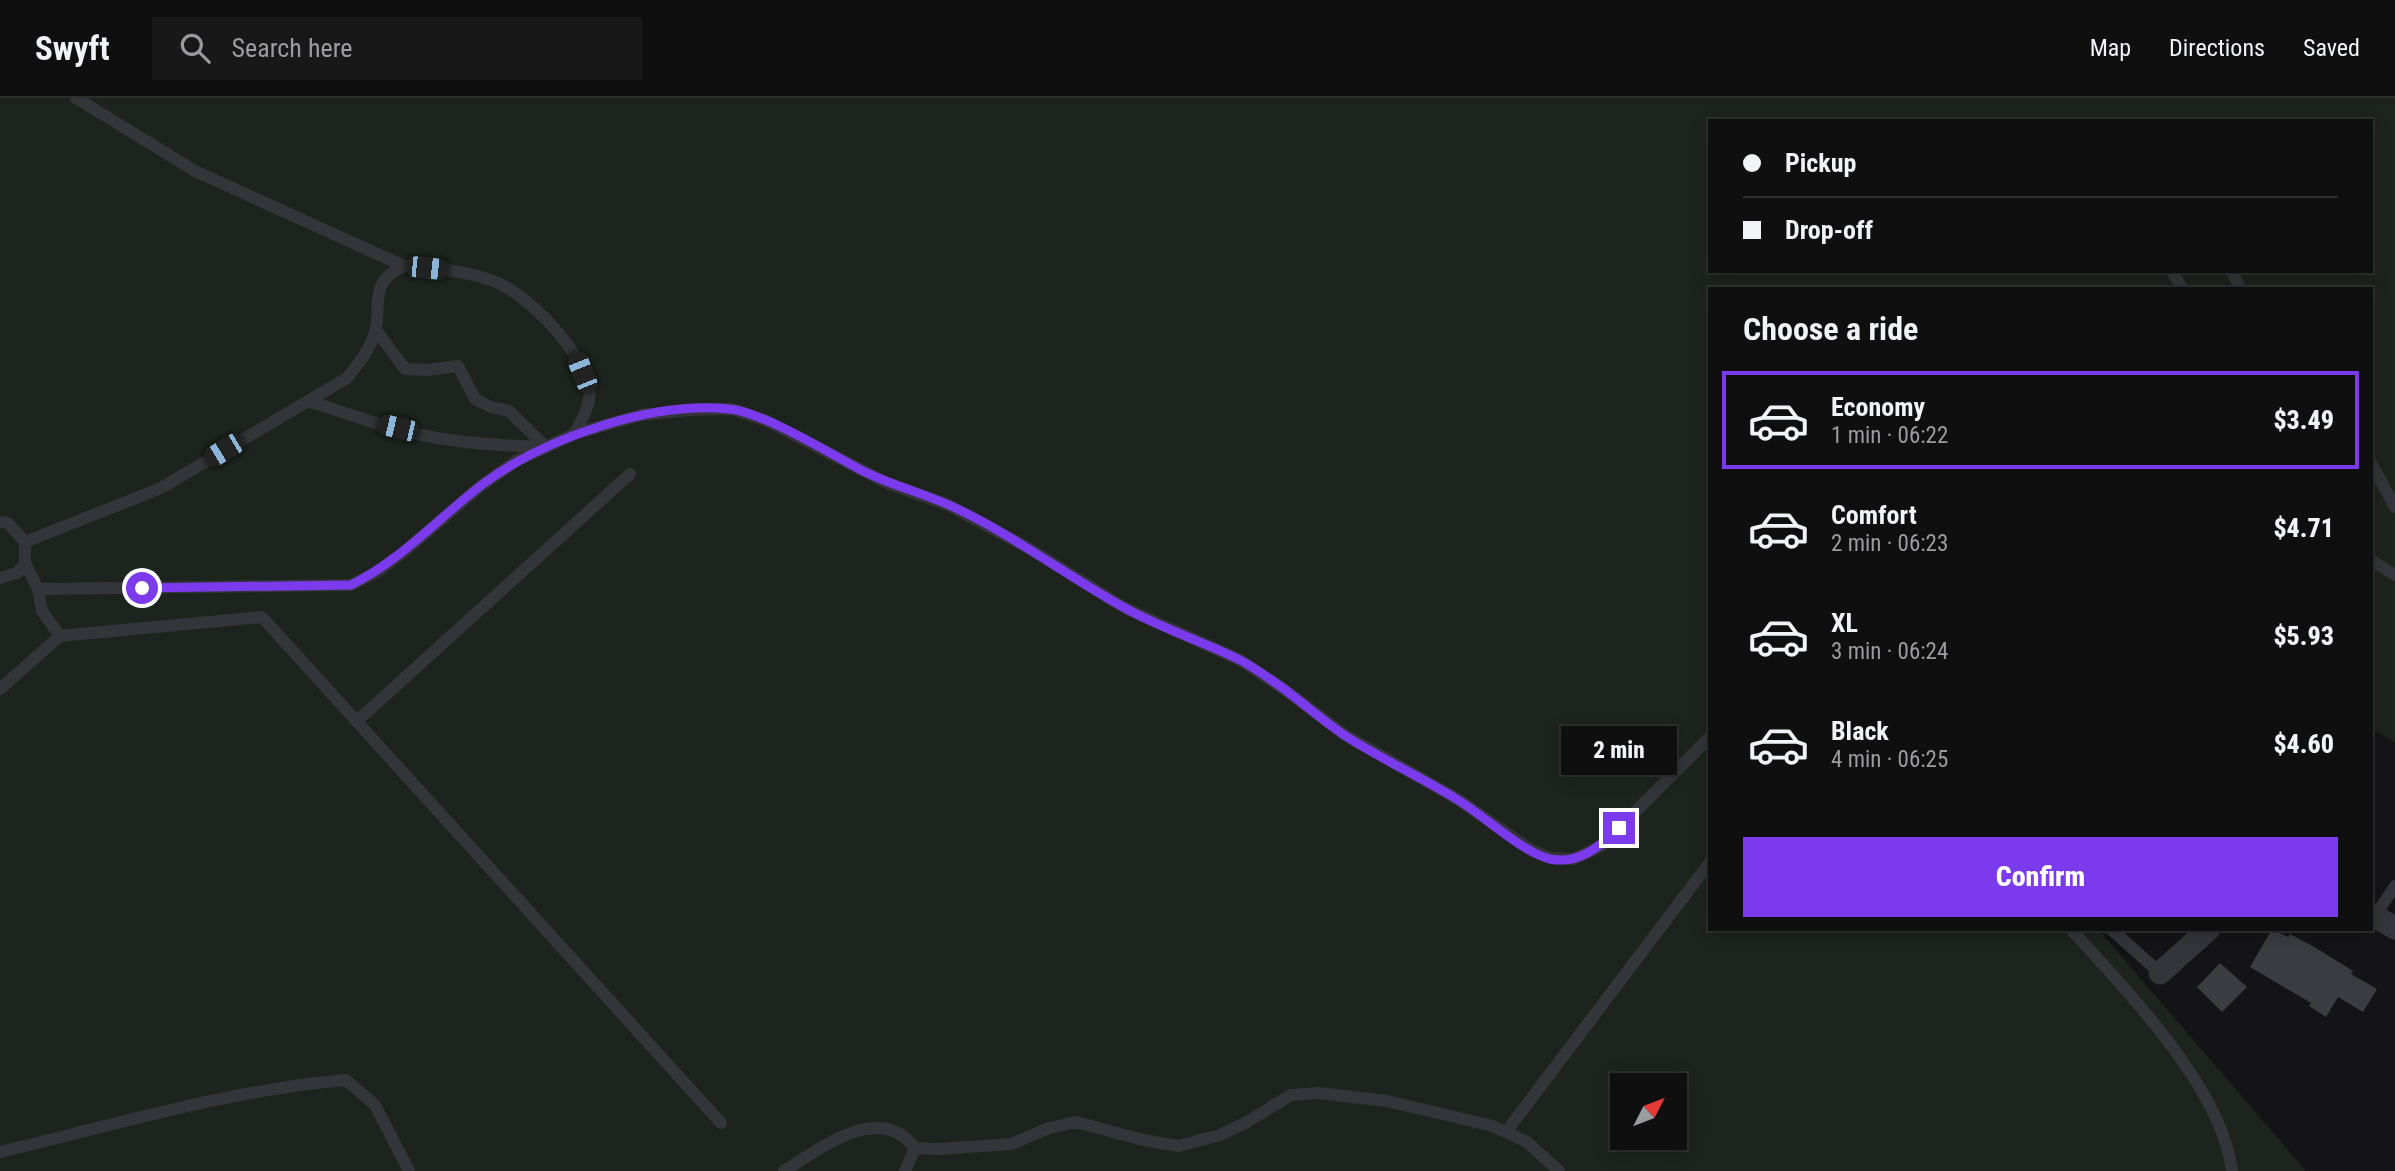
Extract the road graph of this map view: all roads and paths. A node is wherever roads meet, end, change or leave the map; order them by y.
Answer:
1 (76, 98) edge
2 (404, 266) junction
3 (376, 330) junction
4 (308, 401) junction
5 (574, 434) junction
6 (546, 447) junction
7 (2373, 467) edge
8 (630, 474) dead end
9 (2395, 507) edge
10 (0, 522) edge
11 (26, 542) junction
12 (2373, 562) edge
13 (25, 564) junction
14 (2395, 575) edge
15 (0, 578) edge
16 (37, 589) junction
17 (60, 636) junction
18 (0, 689) edge
19 (357, 721) junction
20 (1708, 739) edge
21 (1708, 865) edge
22 (2395, 886) edge
23 (2373, 915) edge
24 (2395, 928) edge
25 (2073, 931) edge
26 (2113, 931) edge
27 (2207, 931) edge
28 (2160, 973) joint
29 (721, 1123) dead end
30 (1506, 1132) junction
31 (915, 1148) junction
32 (0, 1152) edge
33 (409, 1171) edge
34 (784, 1171) edge
35 (905, 1171) edge
36 (1559, 1171) edge
37 (2232, 1171) edge

1 - 2 lane
2 - 3 lane
2 - 5 lane
3 - 4 lane
3 - 6 lane
4 - 6 lane
4 - 11 lane
5 - 6 lane
5 - 20 lane
6 - 16 lane
7 - 9 lane
8 - 19 lane
10 - 11 lane
11 - 13 lane
12 - 14 lane
13 - 15 lane
13 - 16 lane
16 - 17 lane
17 - 18 lane
17 - 19 lane
19 - 29 lane
21 - 30 lane
22 - 23 lane
23 - 24 street
25 - 37 lane
26 - 28 lane
27 - 28 street
30 - 31 lane
30 - 36 lane
31 - 34 lane
31 - 35 lane
32 - 33 lane

